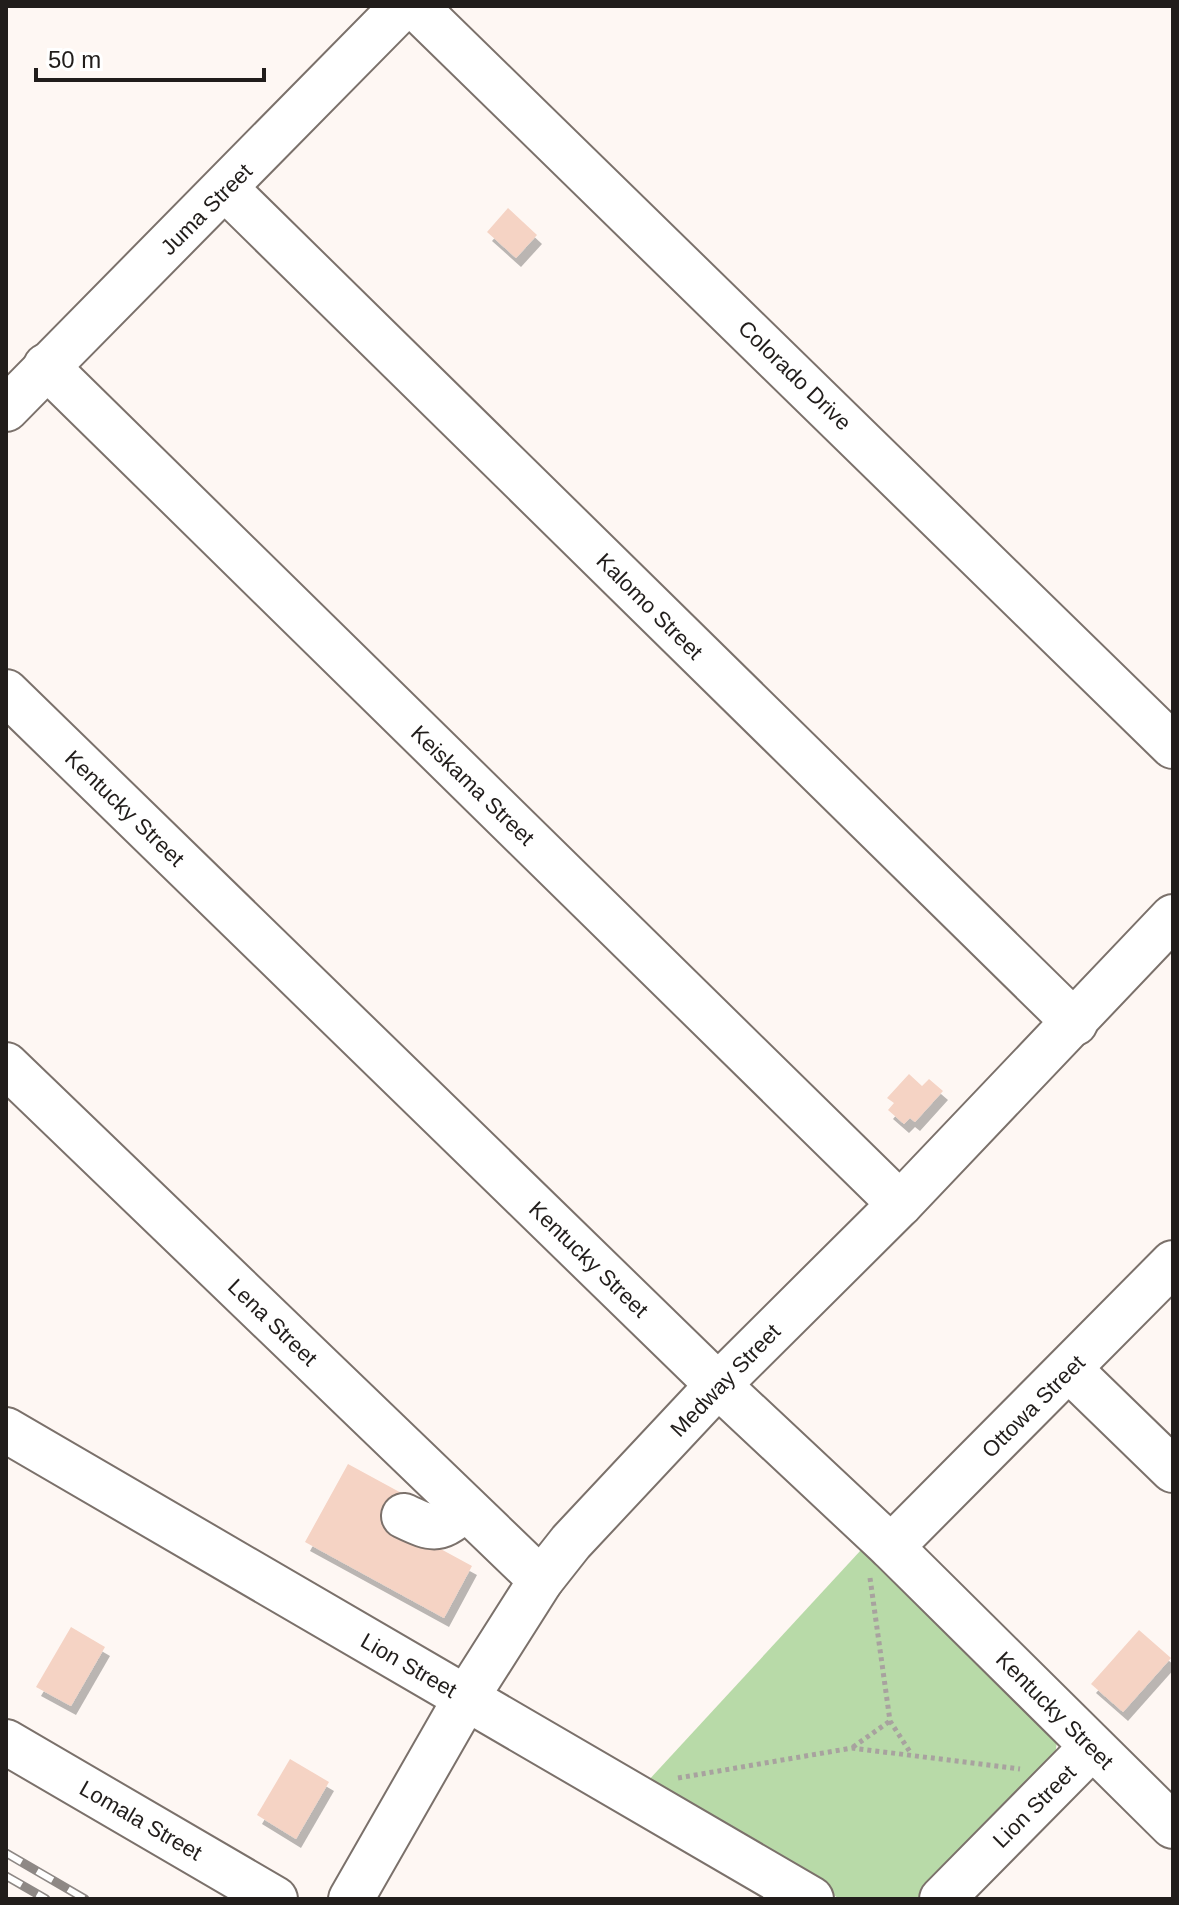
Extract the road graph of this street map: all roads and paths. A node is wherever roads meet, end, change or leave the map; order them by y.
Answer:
1 (403, 6) edge
2 (415, 6) edge
3 (226, 189) junction
4 (46, 366) junction
5 (6, 409) edge
6 (6, 692) edge
7 (1173, 746) edge
8 (1173, 917) edge
9 (1075, 1023) junction
10 (6, 1065) edge
11 (900, 1204) junction
12 (1173, 1263) edge
13 (1070, 1370) junction
14 (718, 1385) junction
15 (6, 1430) edge
16 (1173, 1470) edge
17 (465, 1508) junction
18 (404, 1516) dead end
19 (891, 1547) junction
20 (541, 1580) junction
21 (466, 1698) junction
22 (890, 1721) junction
23 (6, 1742) edge
24 (1092, 1747) junction
25 (852, 1748) junction
26 (911, 1753) junction
27 (1054, 1786) junction
28 (622, 1788) junction
29 (1173, 1826) edge
30 (275, 1899) edge
31 (351, 1899) edge
32 (811, 1899) edge
33 (942, 1899) edge

1 - 3 street, Juma Street
2 - 7 street, Colorado Drive
3 - 4 street, Juma Street
3 - 9 street, Kalomo Street
4 - 5 street, Juma Street
4 - 11 street, Keiskama Street
6 - 14 street, Kentucky Street
8 - 9 street, Medway Street
9 - 11 street, Medway Street
10 - 17 street, Lena Street
11 - 14 street, Medway Street
12 - 13 street, Ottowa Street
13 - 16 street
13 - 19 street, Ottowa Street
14 - 19 street, Kentucky Street
14 - 20 street, Medway Street
15 - 21 street, Lion Street
17 - 18 street
17 - 20 street, Lena Street
19 - 22 path
19 - 24 street, Kentucky Street
20 - 21 street, Medway Street
21 - 28 street, Lion Street
21 - 31 street, Medway Street
22 - 25 path
22 - 26 path
23 - 30 street, Lomala Street
24 - 27 street, Lion Street
24 - 29 street, Kentucky Street
25 - 26 path
25 - 28 path
26 - 27 path
27 - 33 street, Lion Street
28 - 32 street, Lion Street

